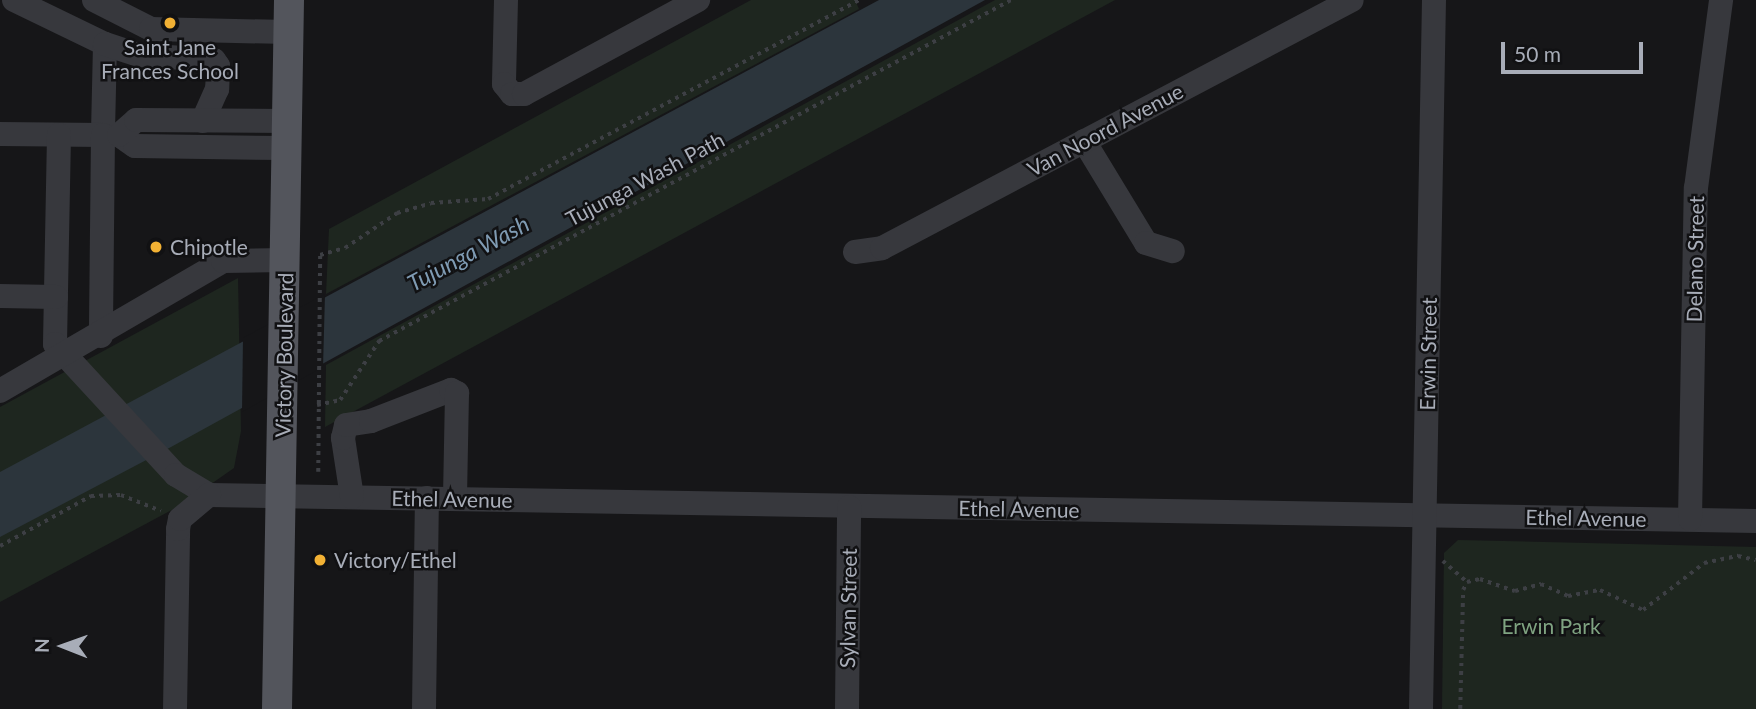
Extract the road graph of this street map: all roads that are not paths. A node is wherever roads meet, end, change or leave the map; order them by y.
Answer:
1 (15, 0) edge
2 (94, 0) edge
3 (289, 0) edge
4 (506, 0) edge
5 (698, 0) edge
6 (1352, 0) edge
7 (1434, 0) edge
8 (1721, 0) edge
9 (288, 32) junction
10 (105, 44) junction
11 (203, 121) junction
12 (0, 134) edge
13 (287, 134) junction
14 (59, 135) junction
15 (111, 135) junction
16 (1084, 141) junction
17 (1173, 251) dead end
18 (855, 252) dead end
19 (285, 274) junction
20 (0, 296) edge
21 (56, 297) junction
22 (101, 336) junction
23 (66, 354) junction
24 (0, 391) edge
25 (209, 495) junction
26 (282, 497) junction
27 (352, 497) junction
28 (427, 498) junction
29 (455, 499) junction
30 (849, 507) junction
31 (1424, 516) junction
32 (1690, 519) junction
33 (1756, 521) edge
34 (175, 709) edge
35 (277, 709) edge
36 (424, 709) edge
37 (847, 709) edge
38 (1421, 709) edge

1 - 10 street
2 - 9 street
3 - 9 main road, Victory Boulevard
4 - 5 street
6 - 16 street, Van Noord Avenue
7 - 31 street, Erwin Street
8 - 32 street, Delano Street
9 - 13 main road, Victory Boulevard
10 - 11 street
10 - 15 street
11 - 13 street
11 - 15 street
12 - 14 street
13 - 15 street
13 - 19 main road, Victory Boulevard
14 - 15 street
14 - 21 street
15 - 22 street
16 - 17 street
16 - 18 street, Van Noord Avenue
19 - 22 street
19 - 26 main road, Victory Boulevard
20 - 21 street
21 - 23 street
22 - 23 street
23 - 24 street
23 - 25 street
25 - 26 street, Ethel Avenue
25 - 34 street
26 - 27 street, Ethel Avenue
26 - 35 main road, Victory Boulevard
27 - 28 street, Ethel Avenue
27 - 29 street
28 - 29 street, Ethel Avenue
28 - 36 street
29 - 30 street, Ethel Avenue
30 - 31 street, Ethel Avenue
30 - 37 street, Sylvan Street
31 - 32 street, Ethel Avenue
31 - 38 street, Erwin Street
32 - 33 street, Ethel Avenue

